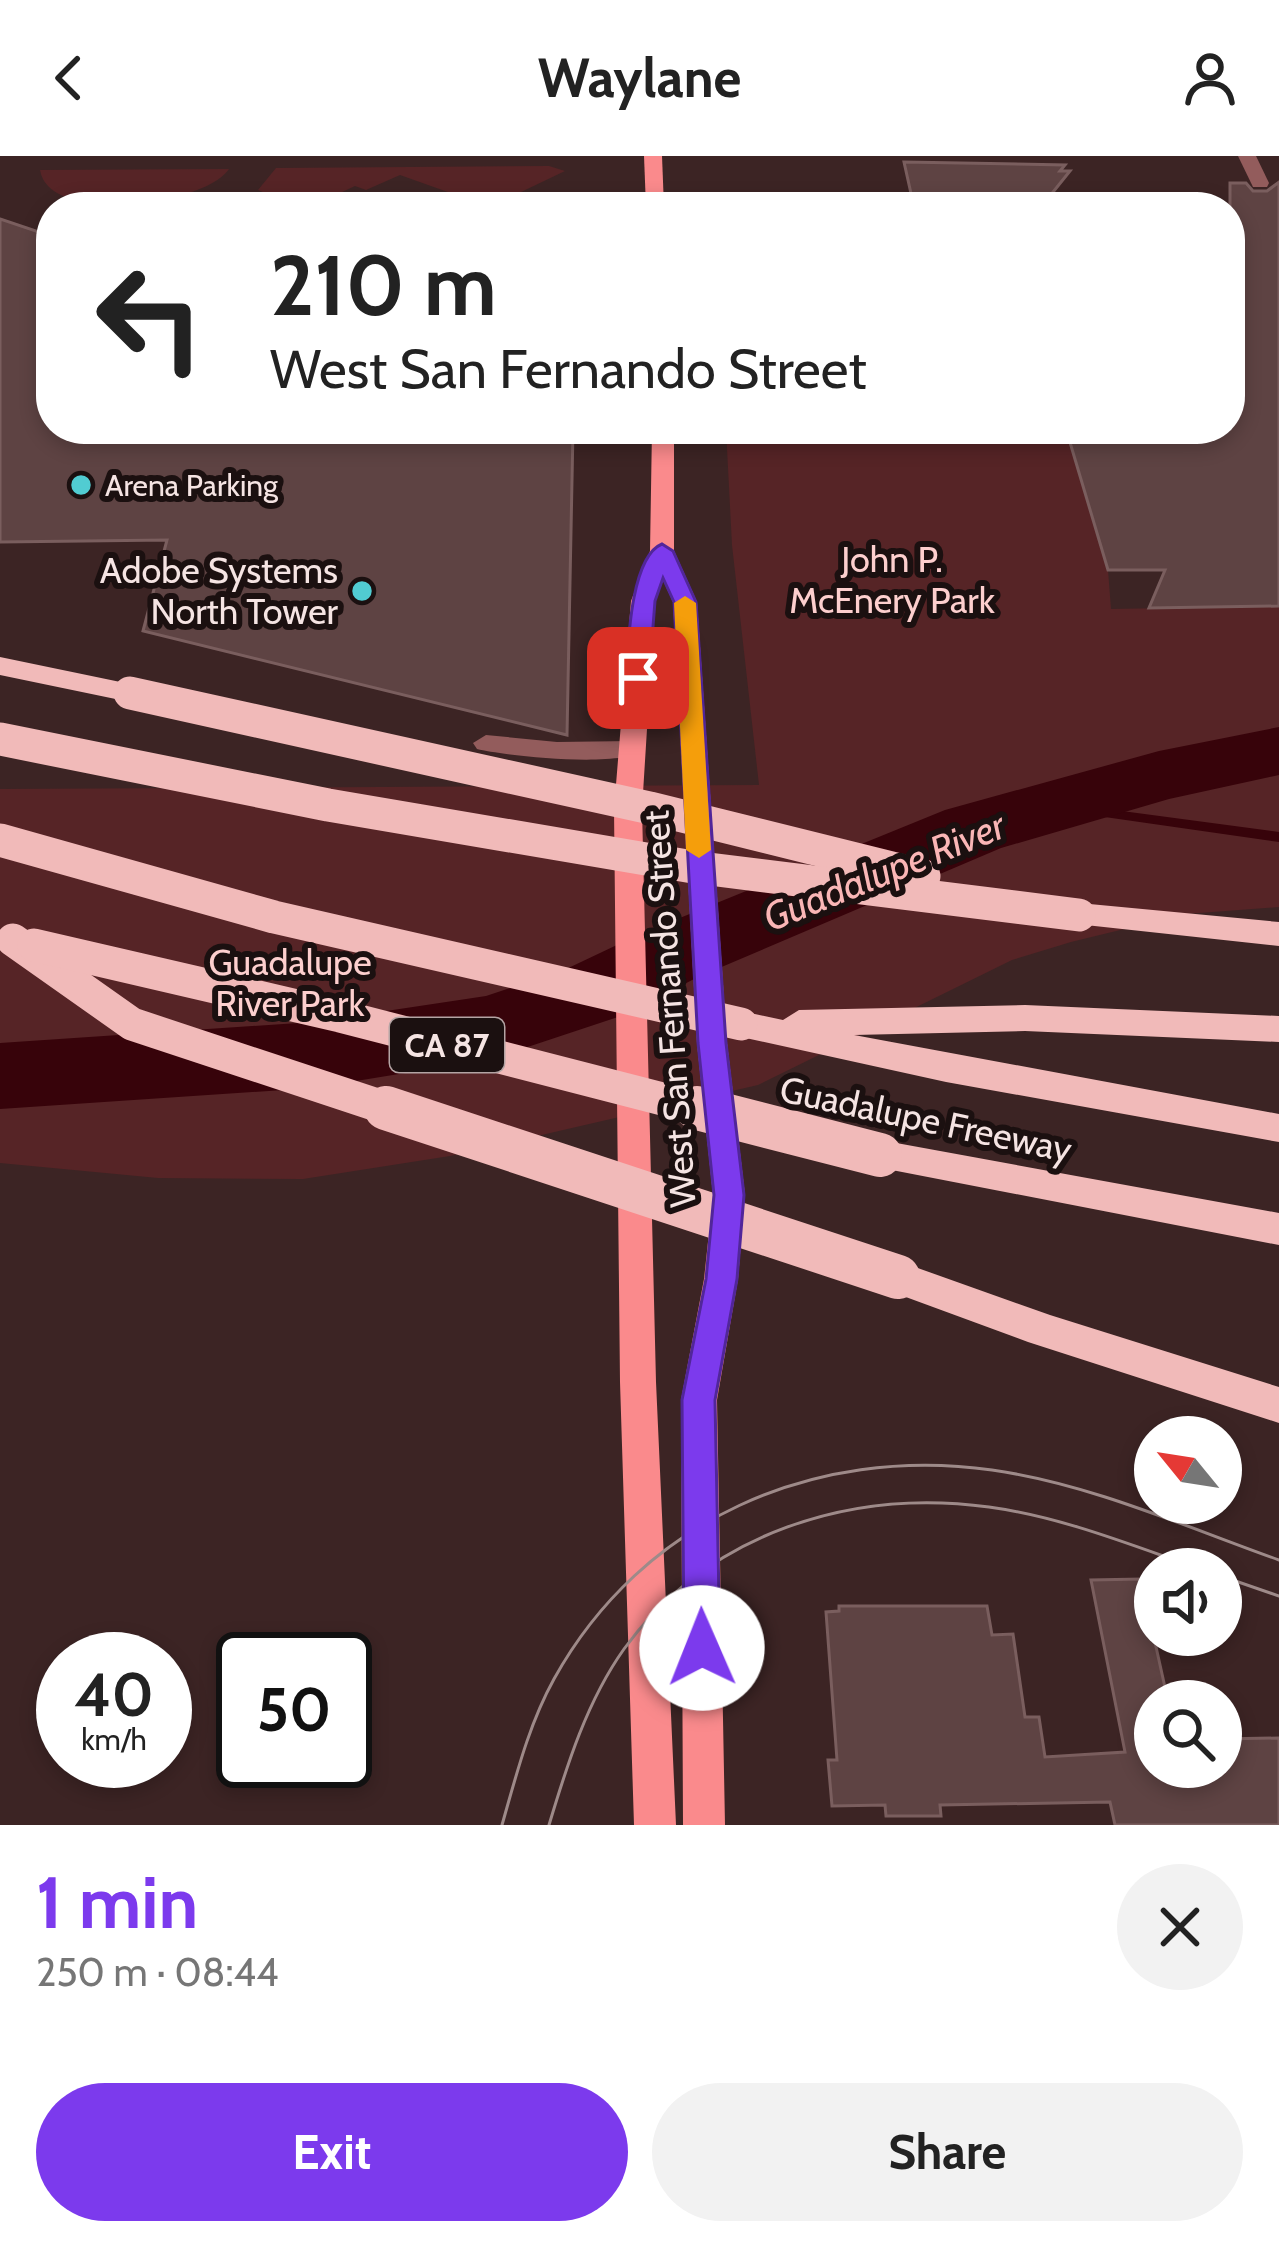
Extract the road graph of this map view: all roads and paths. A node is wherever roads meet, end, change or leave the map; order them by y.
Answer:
1 (653, 156) edge
2 (1247, 156) edge
3 (1260, 183) dead end
4 (654, 192) edge
5 (663, 444) edge
6 (662, 551) junction
7 (0, 666) edge
8 (0, 739) edge
9 (485, 743) dead end
10 (631, 749) junction
11 (0, 840) edge
12 (1078, 915) junction
13 (1279, 934) edge
14 (6, 938) edge
15 (1279, 1029) edge
16 (726, 1034) junction
17 (1279, 1129) edge
18 (1279, 1228) edge
19 (1279, 1405) edge
20 (655, 1825) edge
21 (704, 1825) edge

1 - 4 main road
2 - 3 lane
5 - 6 main road, West San Fernando Street
6 - 10 main road, West San Fernando Street
6 - 16 main road, West San Fernando Street, bridge
7 - 12 highway, bridge
8 - 12 highway, bridge
9 - 10 lane
10 - 20 main road, West San Fernando Street, bridge
11 - 16 highway, Guadalupe Freeway / CA 87, bridge
12 - 13 highway
14 - 18 highway, Guadalupe Freeway / CA 87, bridge
14 - 19 highway, bridge
15 - 16 highway
16 - 17 highway, Guadalupe Freeway / CA 87
16 - 21 main road, West San Fernando Street

